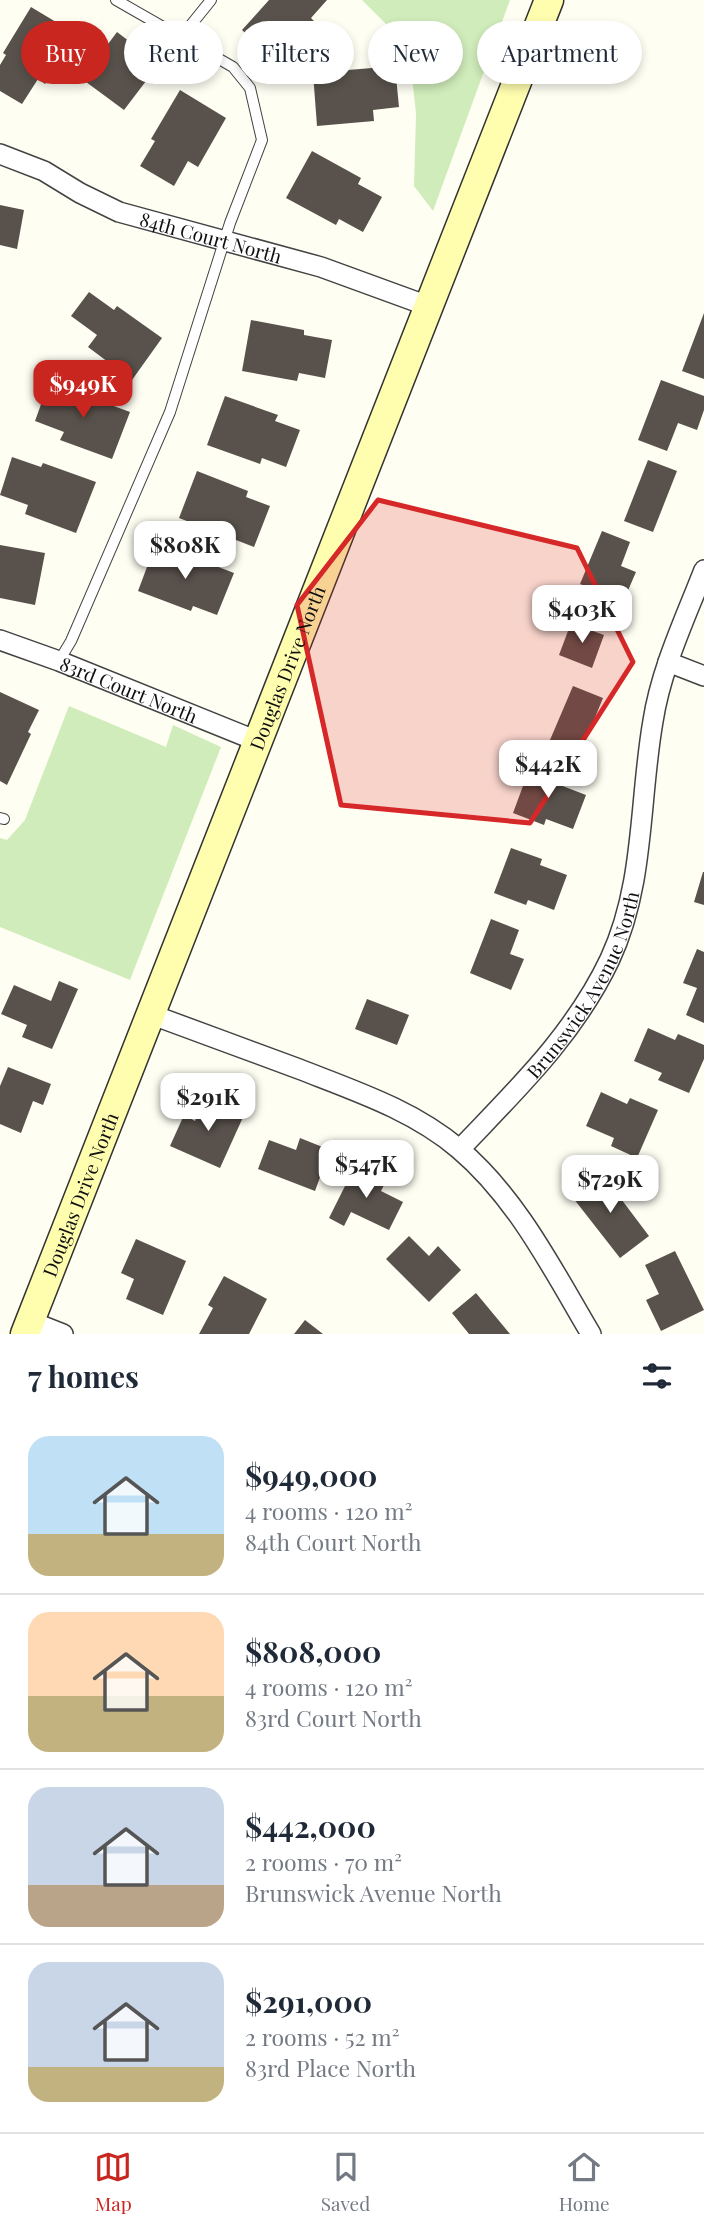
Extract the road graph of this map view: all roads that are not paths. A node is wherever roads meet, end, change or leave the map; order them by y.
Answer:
1 (116, 0) edge
2 (211, 0) edge
3 (549, 0) edge
4 (154, 21) edge
5 (194, 21) edge
6 (223, 61) edge
7 (0, 154) edge
8 (225, 242) junction
9 (428, 306) junction
10 (704, 570) edge
11 (698, 604) edge
12 (0, 640) edge
13 (60, 661) junction
14 (668, 662) junction
15 (704, 676) edge
16 (257, 741) junction
17 (150, 1014) junction
18 (460, 1149) junction
19 (28, 1327) edge
20 (63, 1334) edge
21 (591, 1334) edge

1 - 4 lane
2 - 5 lane
3 - 9 street, Douglas Drive North
6 - 8 lane
7 - 8 street, 84th Court North
8 - 9 street, 84th Court North
8 - 13 lane
9 - 16 street, Douglas Drive North
10 - 11 street, Brunswick Avenue North
11 - 14 street, Brunswick Avenue North
12 - 13 street, 83rd Court North
13 - 16 street, 83rd Court North
14 - 15 street
14 - 18 street, Brunswick Avenue North
16 - 17 street, Douglas Drive North
17 - 18 street
17 - 19 street, Douglas Drive North
18 - 21 street
19 - 20 street

